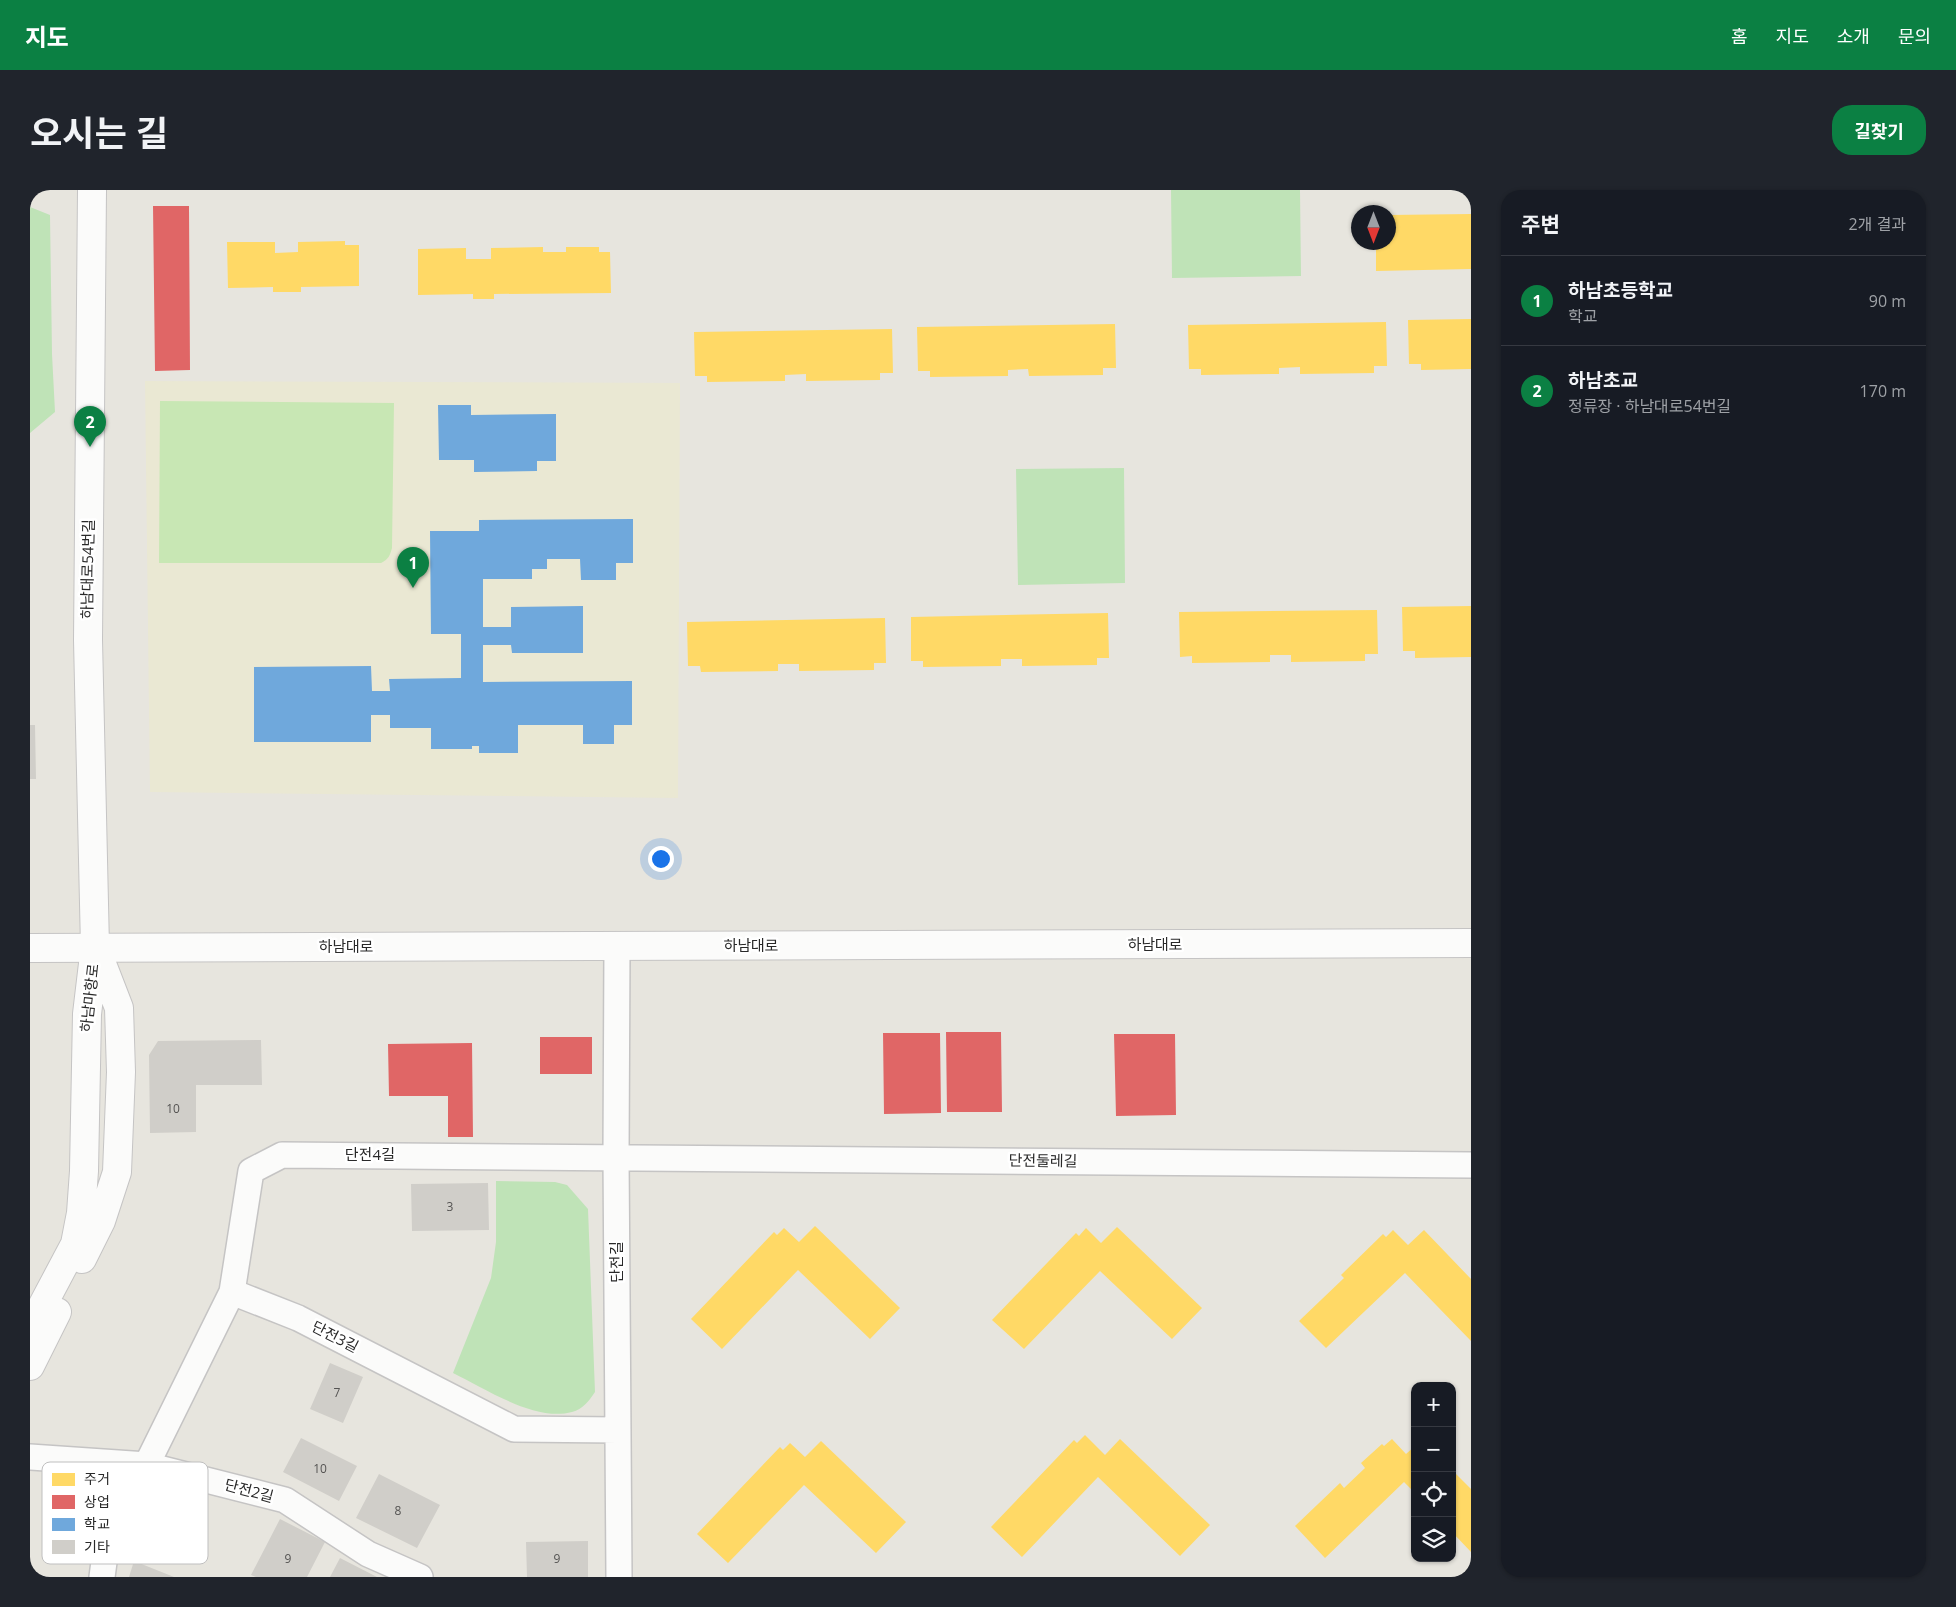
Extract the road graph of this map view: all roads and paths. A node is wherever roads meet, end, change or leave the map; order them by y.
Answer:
1 (92, 190) edge
2 (1471, 944) edge
3 (95, 947) junction
4 (616, 947) junction
5 (30, 948) edge
6 (616, 1156) junction
7 (1471, 1165) edge
8 (232, 1292) junction
9 (30, 1329) edge
10 (30, 1366) edge
11 (618, 1430) junction
12 (30, 1457) edge
13 (103, 1462) edge
14 (148, 1462) edge
15 (208, 1481) edge
16 (104, 1564) edge
17 (102, 1577) edge
18 (420, 1577) edge
19 (619, 1577) edge

1 - 3 street, 하남대로54번길
2 - 4 street, 하남대로
3 - 4 street, 하남대로
3 - 5 street, 하남대로
3 - 9 street, 하남마항로
3 - 10 street, 하남마항로
4 - 6 street, 단전길
6 - 7 street, 단전둘레길
6 - 8 street, 단전4길
6 - 11 street, 단전길
8 - 11 street, 단전3길
8 - 14 street
11 - 19 street, 단전길
12 - 13 street, 단전2길
15 - 18 street, 단전2길
16 - 17 street

